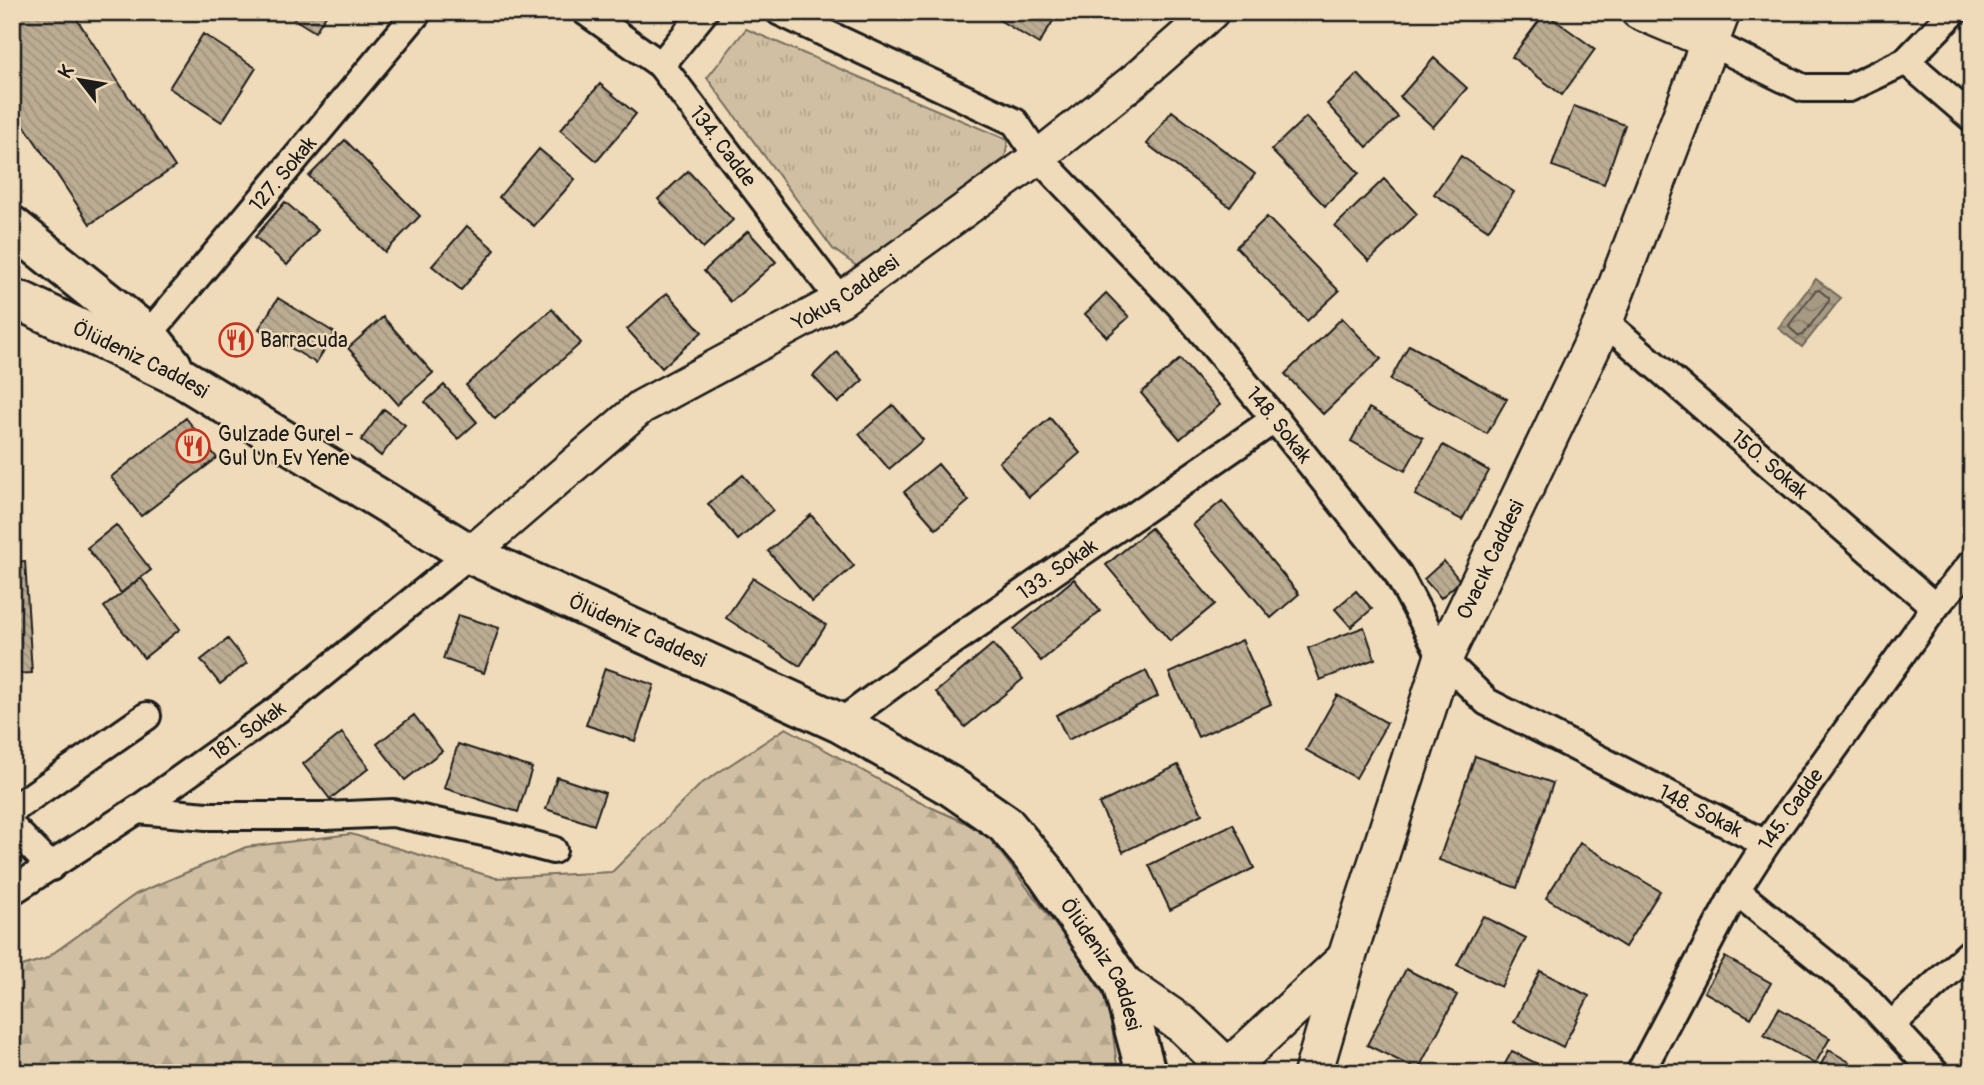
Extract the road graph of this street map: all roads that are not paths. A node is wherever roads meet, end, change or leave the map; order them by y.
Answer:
1 (418, 12) edge
2 (586, 12) edge
3 (704, 12) edge
4 (780, 12) edge
5 (1212, 12) edge
6 (1638, 12) edge
7 (1954, 12) edge
8 (1715, 27) edge
9 (1906, 61) junction
10 (661, 65) junction
11 (1972, 118) edge
12 (1038, 157) junction
13 (12, 226) edge
14 (12, 300) edge
15 (840, 300) junction
16 (1604, 321) junction
17 (148, 335) junction
18 (182, 378) junction
19 (1275, 419) junction
20 (470, 554) junction
21 (1972, 563) edge
22 (1935, 607) junction
23 (1443, 659) junction
24 (147, 716) dead end
25 (840, 723) junction
26 (12, 810) edge
27 (137, 810) junction
28 (12, 827) edge
29 (1766, 844) junction
30 (553, 850) dead end
31 (51, 867) junction
32 (12, 891) edge
33 (1735, 891) junction
34 (1972, 951) edge
35 (1346, 960) junction
36 (1122, 982) junction
37 (1891, 1025) junction
38 (1228, 1071) edge
39 (1146, 1073) edge
40 (1313, 1073) edge
41 (1640, 1073) edge
42 (1936, 1073) edge

1 - 17 street, 127. Sokak
2 - 10 street, 134. Cadde
3 - 10 street
4 - 12 street, 148. Sokak
5 - 12 street, Yokuş Caddesi
6 - 8 street
7 - 9 street
8 - 9 street
8 - 16 main road, Ovacık Caddesi
9 - 11 street
10 - 15 street, 134. Cadde
12 - 15 street, Yokuş Caddesi
12 - 19 street, 148. Sokak
13 - 17 main road
14 - 18 main road, Ölüdeniz Caddesi
15 - 20 street, Yokuş Caddesi
16 - 22 street, 150. Sokak
16 - 23 main road, Ovacık Caddesi
17 - 18 main road
18 - 20 main road, Ölüdeniz Caddesi
19 - 23 street, 148. Sokak
19 - 25 street, 133. Sokak
20 - 25 main road, Ölüdeniz Caddesi
20 - 27 street, 181. Sokak
21 - 22 street, 145. Cadde
22 - 29 street, 145. Cadde
23 - 29 street, 148. Sokak
23 - 35 main road, Ovacık Caddesi
24 - 26 street
25 - 36 main road, Ölüdeniz Caddesi
27 - 30 street
27 - 31 street, 181. Sokak
28 - 31 street
29 - 33 street, 145. Cadde
31 - 32 street, 181. Sokak
33 - 37 street
33 - 41 street, 145. Cadde
34 - 37 street
35 - 38 main road, Ovacık Caddesi
35 - 40 main road
36 - 38 main road
36 - 39 main road, Ölüdeniz Caddesi
37 - 42 street

